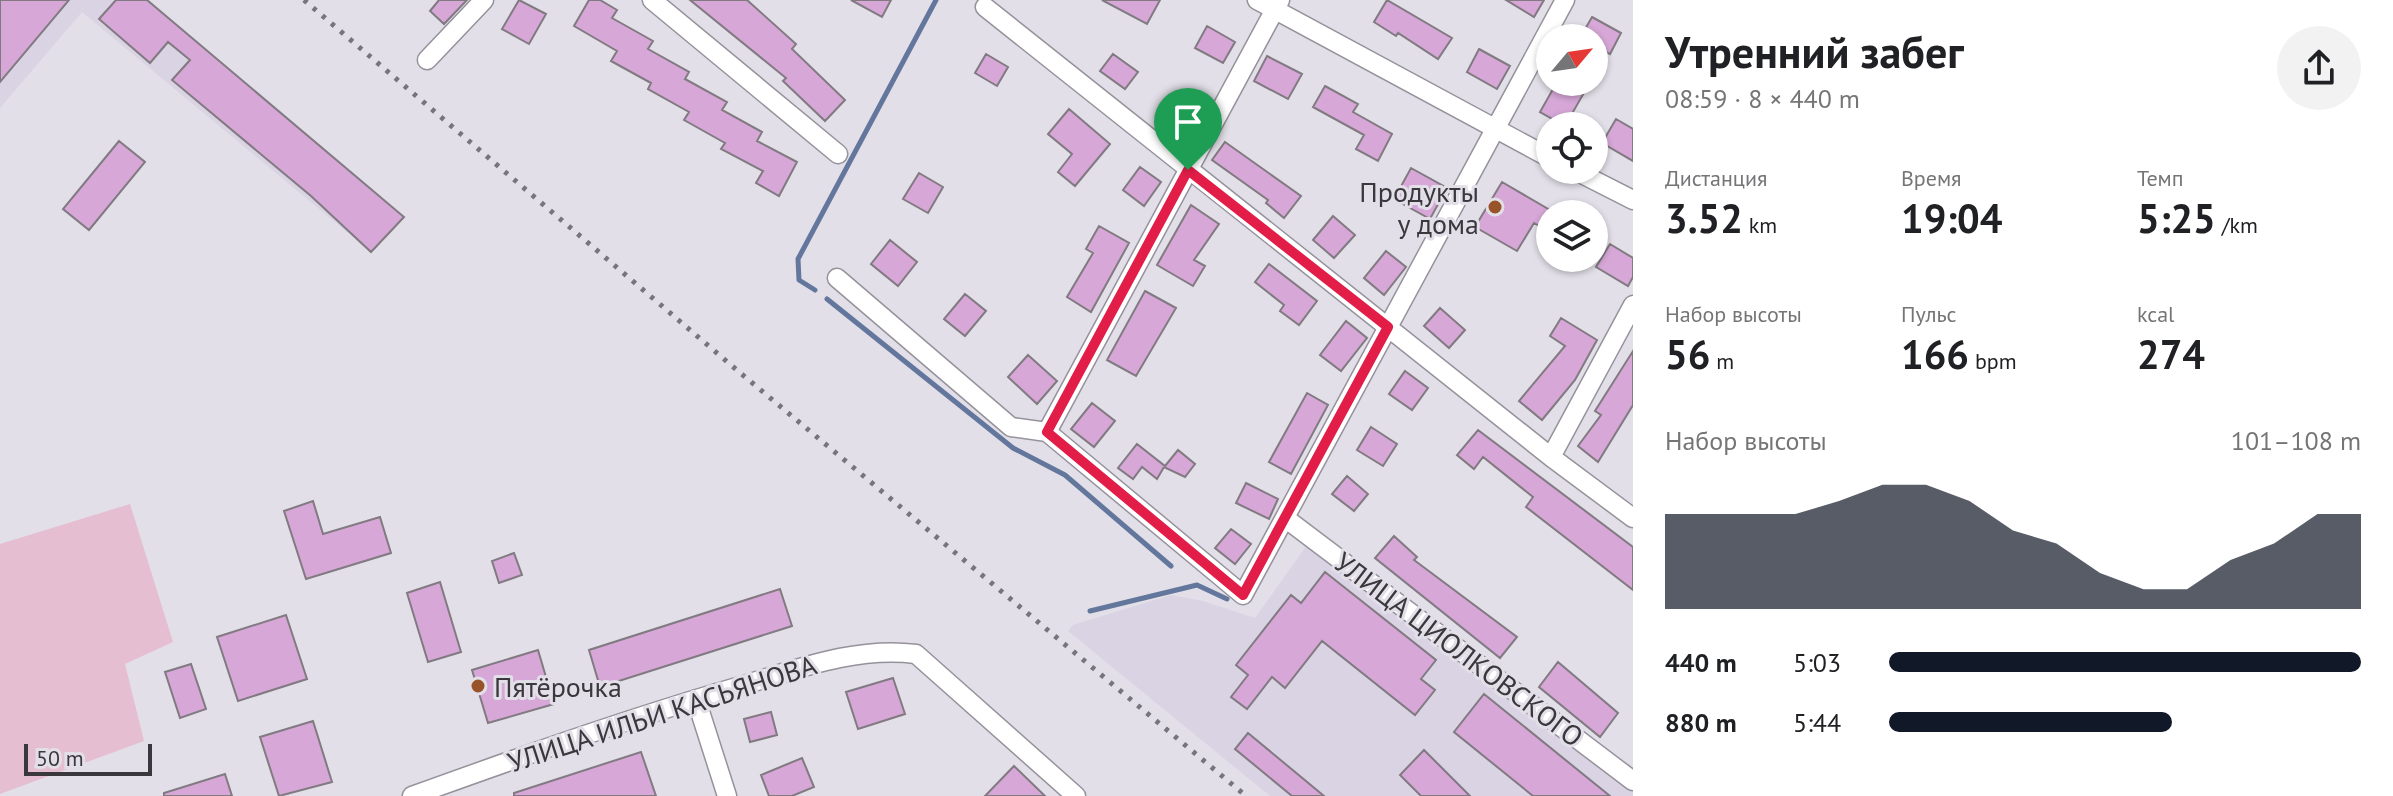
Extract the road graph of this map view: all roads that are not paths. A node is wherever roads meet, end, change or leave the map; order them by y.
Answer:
1 (484, 0) edge
2 (652, 0) edge
3 (1257, 0) edge
4 (1565, 0) edge
5 (1278, 4) edge
6 (985, 7) dead end
7 (427, 60) dead end
8 (1495, 130) junction
9 (1536, 151) edge
10 (838, 154) dead end
11 (1188, 170) junction
12 (1602, 184) edge
13 (1633, 200) edge
14 (837, 278) dead end
15 (1633, 305) edge
16 (1388, 327) junction
17 (1047, 432) junction
18 (1551, 457) junction
19 (1285, 518) junction
20 (1633, 518) edge
21 (696, 699) junction
22 (1633, 781) edge
23 (412, 796) edge
24 (727, 796) edge
25 (1076, 796) edge

1 - 7 street
2 - 10 street
3 - 5 street
4 - 8 street
5 - 8 street
5 - 11 street
6 - 11 street
8 - 9 street
8 - 16 street
11 - 16 street
11 - 17 street
12 - 13 street
14 - 17 street
15 - 18 street
16 - 18 street
16 - 19 street
17 - 19 street
18 - 20 street
19 - 22 street, УЛИЦА ЦИОЛКОВСКОГО
21 - 23 street, УЛИЦА ИЛЬИ КАСЬЯНОВА
21 - 24 street
21 - 25 street, УЛИЦА ИЛЬИ КАСЬЯНОВА

